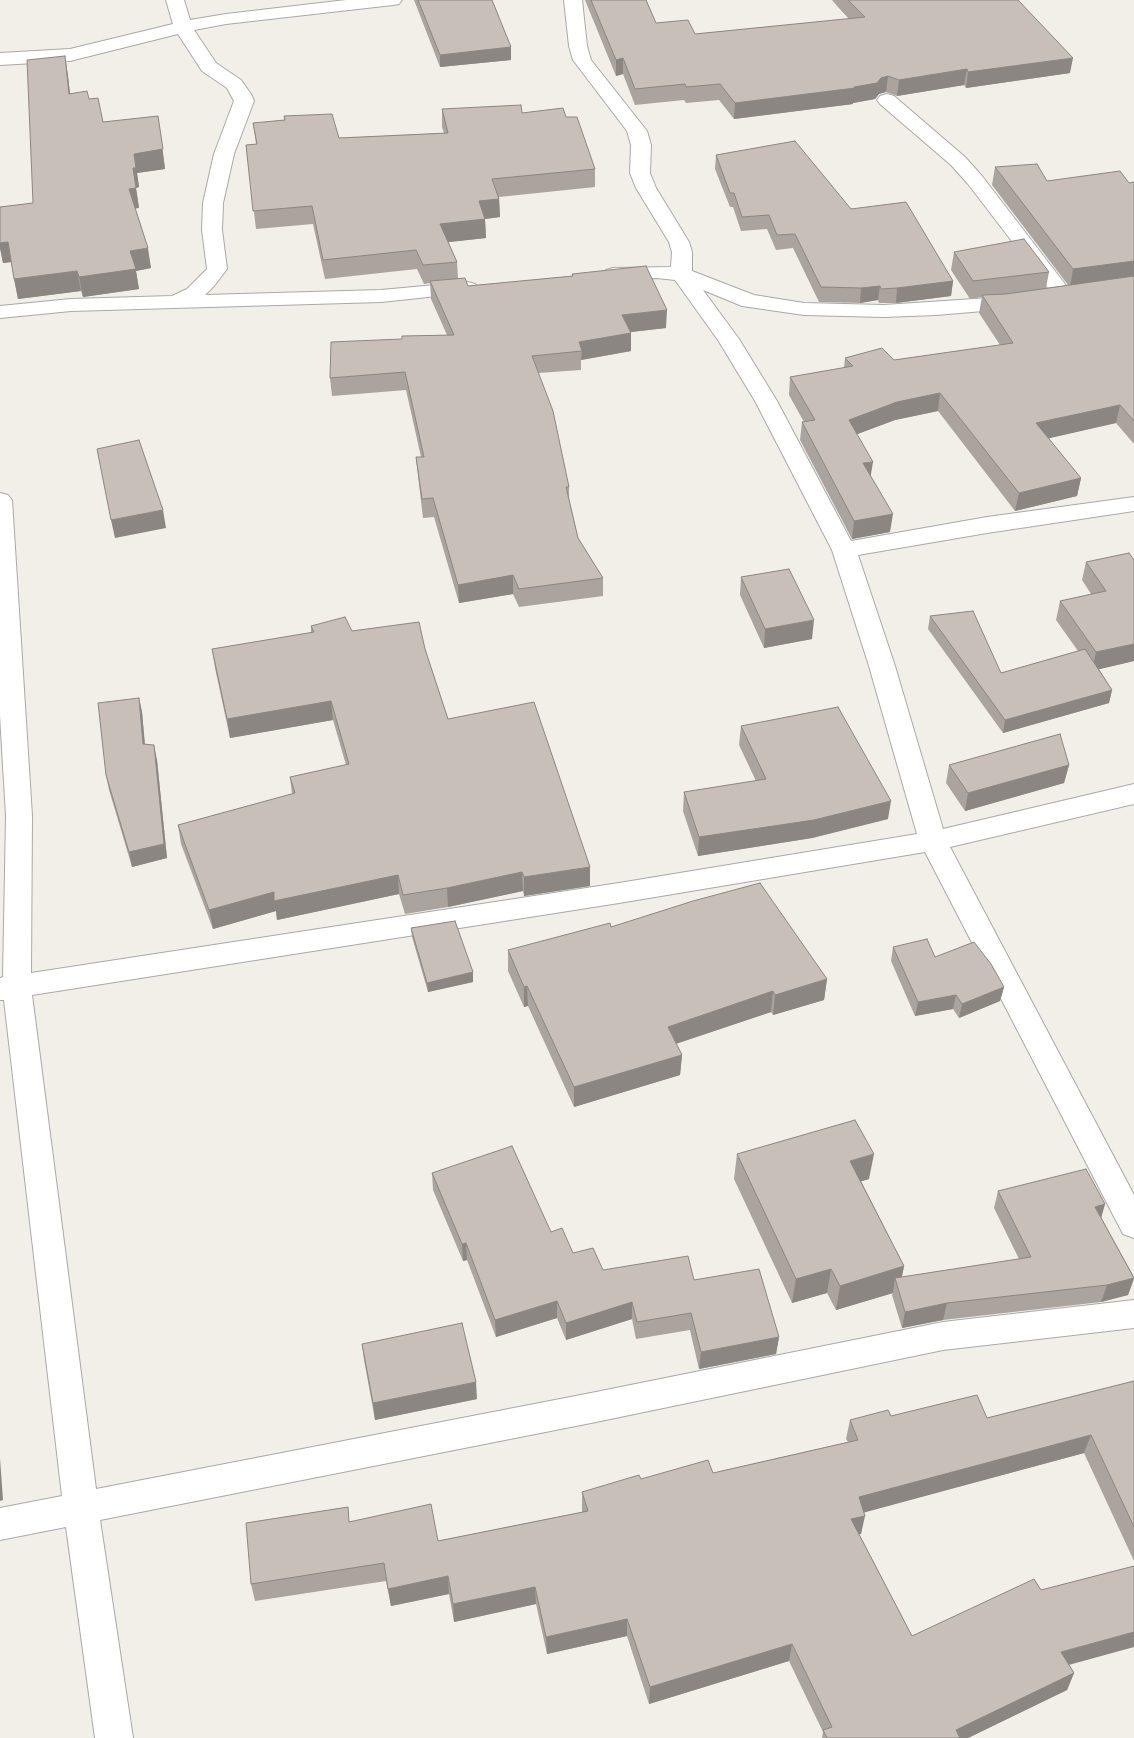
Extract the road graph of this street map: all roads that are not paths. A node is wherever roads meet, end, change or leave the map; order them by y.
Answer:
1 (175, 0) edge
2 (393, 0) edge
3 (573, 0) edge
4 (183, 27) junction
5 (0, 59) edge
6 (887, 100) dead end
7 (681, 274) junction
8 (597, 276) edge
9 (485, 286) edge
10 (175, 302) junction
11 (0, 312) edge
12 (0, 500) edge
13 (1134, 504) edge
14 (844, 550) junction
15 (1134, 794) edge
16 (933, 841) junction
17 (9, 988) edge
18 (1134, 1225) edge
19 (1134, 1314) edge
20 (81, 1507) junction
21 (0, 1524) edge
22 (114, 1738) edge

1 - 4 street
2 - 4 street
3 - 7 street
4 - 5 street
4 - 10 street
6 - 7 street
7 - 8 street
7 - 14 street
9 - 10 street
10 - 11 street
12 - 17 street
13 - 14 street
14 - 16 street
15 - 16 street
16 - 17 street
16 - 18 street
17 - 20 street
19 - 20 street
20 - 21 street
20 - 22 street

